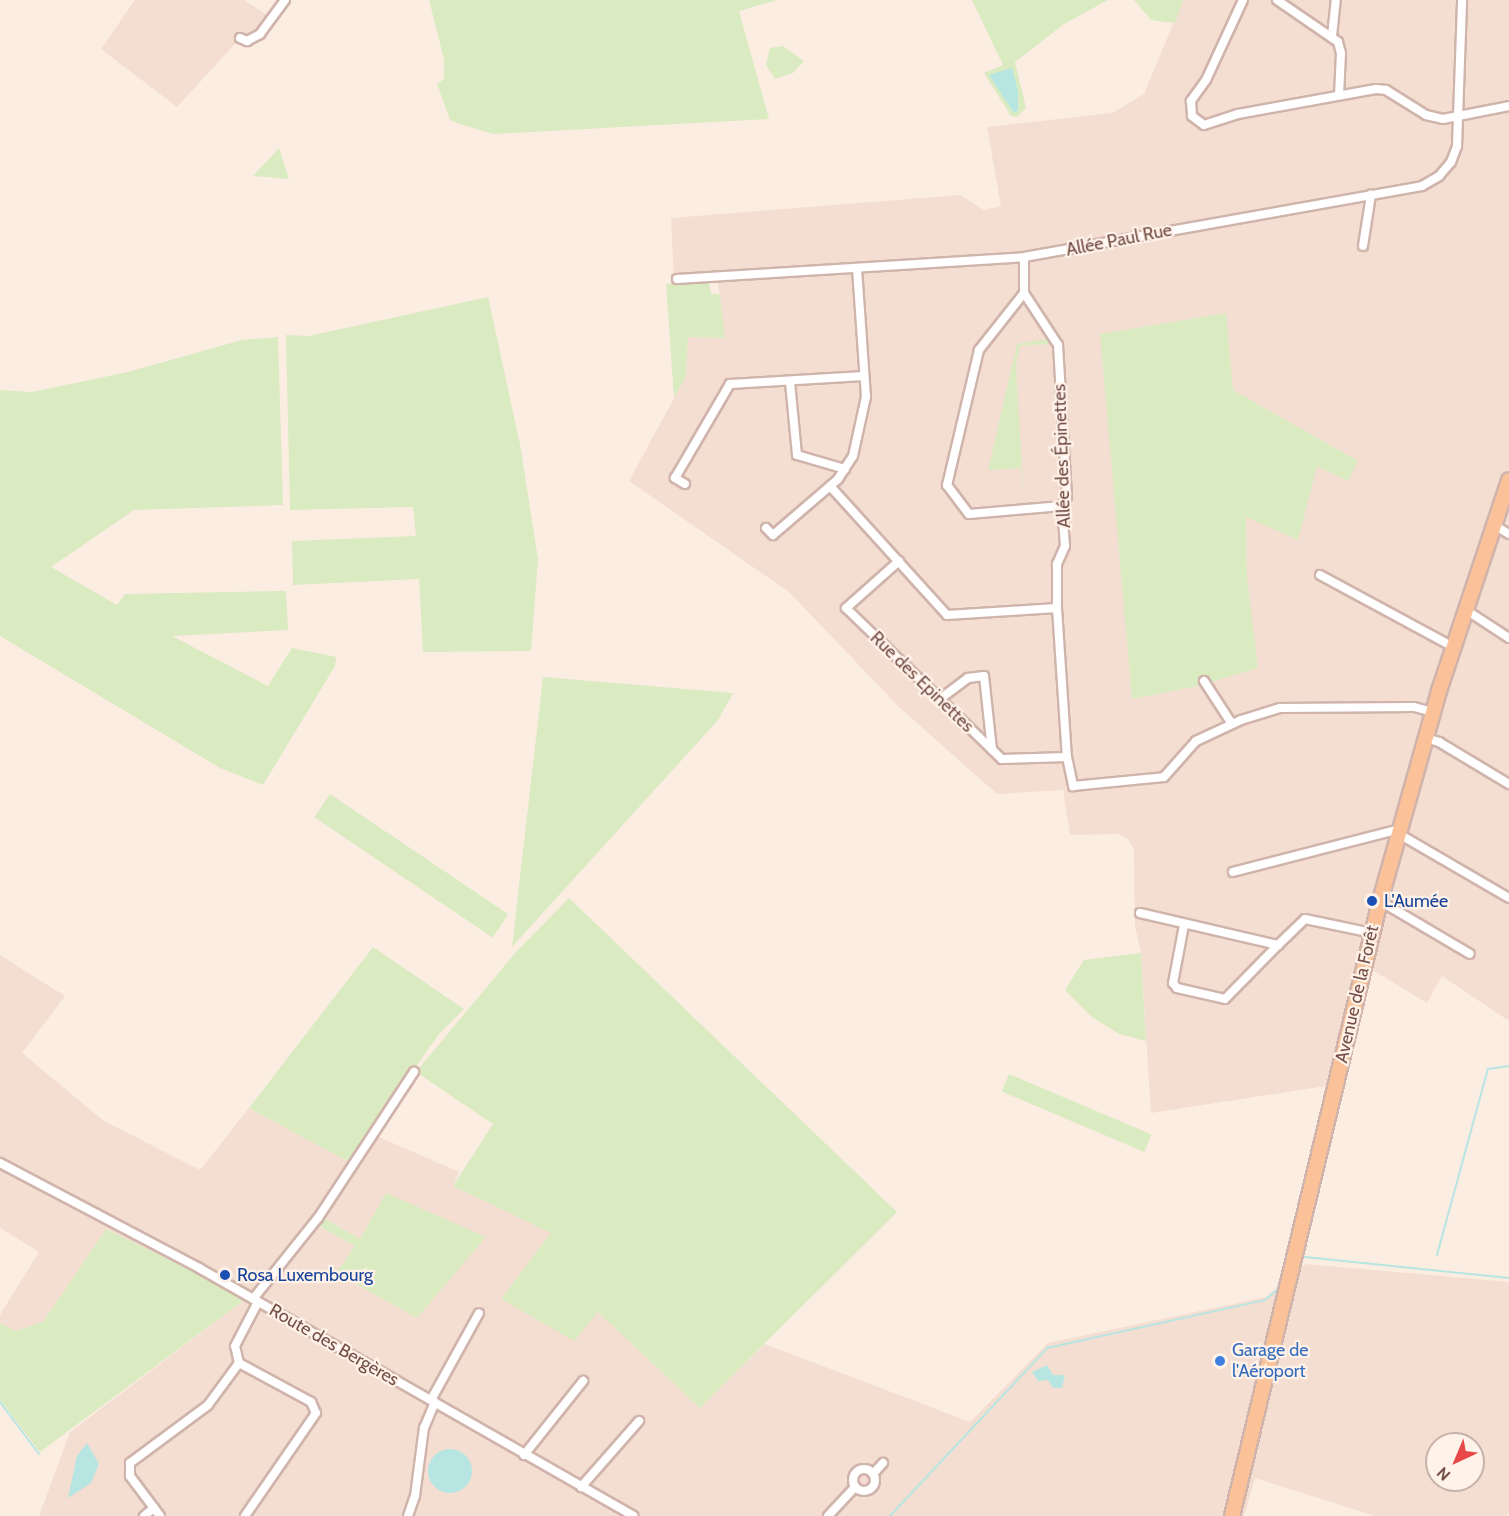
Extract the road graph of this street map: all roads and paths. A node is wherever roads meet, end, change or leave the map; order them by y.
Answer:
1 (285, 0) edge
2 (1243, 0) edge
3 (1277, 0) edge
4 (1336, 0) edge
5 (1462, 0) edge
6 (1332, 36) junction
7 (240, 38) dead end
8 (1339, 95) junction
9 (1509, 106) edge
10 (1458, 118) junction
11 (1371, 195) junction
12 (1363, 246) dead end
13 (1024, 257) junction
14 (857, 268) junction
15 (676, 279) dead end
16 (1024, 294) junction
17 (864, 376) junction
18 (789, 382) junction
19 (845, 469) junction
20 (1509, 480) edge
21 (685, 484) dead end
22 (830, 486) junction
23 (1062, 506) junction
24 (1494, 525) junction
25 (766, 528) dead end
26 (1509, 534) edge
27 (899, 561) junction
28 (1320, 575) dead end
29 (1057, 608) junction
30 (1466, 610) junction
31 (1509, 638) edge
32 (1453, 647) junction
33 (1204, 681) dead end
34 (940, 699) junction
35 (1433, 712) junction
36 (1232, 724) junction
37 (1426, 738) junction
38 (992, 750) junction
39 (1067, 757) junction
40 (1509, 784) edge
41 (1400, 831) junction
42 (1233, 872) dead end
43 (1509, 898) edge
44 (1380, 901) junction
45 (1140, 914) dead end
46 (1184, 924) junction
47 (1372, 933) junction
48 (1278, 945) junction
49 (1470, 954) dead end
50 (414, 1072) dead end
51 (0, 1163) edge
52 (256, 1300) junction
53 (479, 1313) dead end
54 (239, 1363) junction
55 (583, 1382) dead end
56 (433, 1401) junction
57 (639, 1421) dead end
58 (524, 1455) junction
59 (883, 1462) dead end
60 (873, 1474) junction
61 (581, 1487) junction
62 (855, 1487) junction
63 (157, 1512) edge
64 (144, 1516) edge
65 (245, 1516) edge
66 (408, 1516) edge
67 (633, 1516) edge
68 (828, 1516) edge
69 (1232, 1516) edge

1 - 7 street
2 - 8 street
3 - 6 street
4 - 6 street
5 - 10 street, Allée Paul Rue
6 - 8 street
8 - 10 street
9 - 10 street
10 - 11 street, Allée Paul Rue
11 - 12 street
11 - 13 street, Allée Paul Rue
13 - 14 street, Allée Paul Rue
13 - 16 street
14 - 15 street, Allée Paul Rue
14 - 17 street
16 - 23 street, Allée des Épinettes
16 - 23 street
17 - 18 street
17 - 19 street
18 - 19 street
18 - 21 street
19 - 22 street
20 - 24 main road, Avenue de la Forêt
22 - 25 street
22 - 27 street
23 - 29 street, Allée des Épinettes
24 - 26 street
24 - 30 main road, Avenue de la Forêt
27 - 29 street
27 - 34 street, Rue des Epinettes
28 - 32 street
29 - 39 street, Allée des Épinettes
30 - 31 street
30 - 32 main road, Avenue de la Forêt
32 - 35 main road, Avenue de la Forêt
33 - 36 street
34 - 38 street, Rue des Epinettes
34 - 38 street
35 - 36 street
35 - 37 main road, Avenue de la Forêt
36 - 39 street, Allée des Épinettes
37 - 40 street
37 - 41 main road, Avenue de la Forêt
38 - 39 street, Rue des Epinettes
41 - 42 street
41 - 43 street
41 - 44 main road, Avenue de la Forêt
44 - 47 main road, Avenue de la Forêt
44 - 49 street
45 - 46 street
46 - 48 street
46 - 48 street
47 - 48 street
47 - 69 main road, Avenue de la Forêt
50 - 52 street
51 - 52 street, Route des Bergères
52 - 54 street
52 - 56 street, Route des Bergères
53 - 56 street
54 - 63 street
54 - 65 street
55 - 58 street
56 - 58 street, Route des Bergères
56 - 66 street
57 - 61 street
58 - 61 street, Route des Bergères
59 - 60 street
60 - 62 street
60 - 62 street
61 - 67 street, Route des Bergères
62 - 68 street
63 - 64 street

